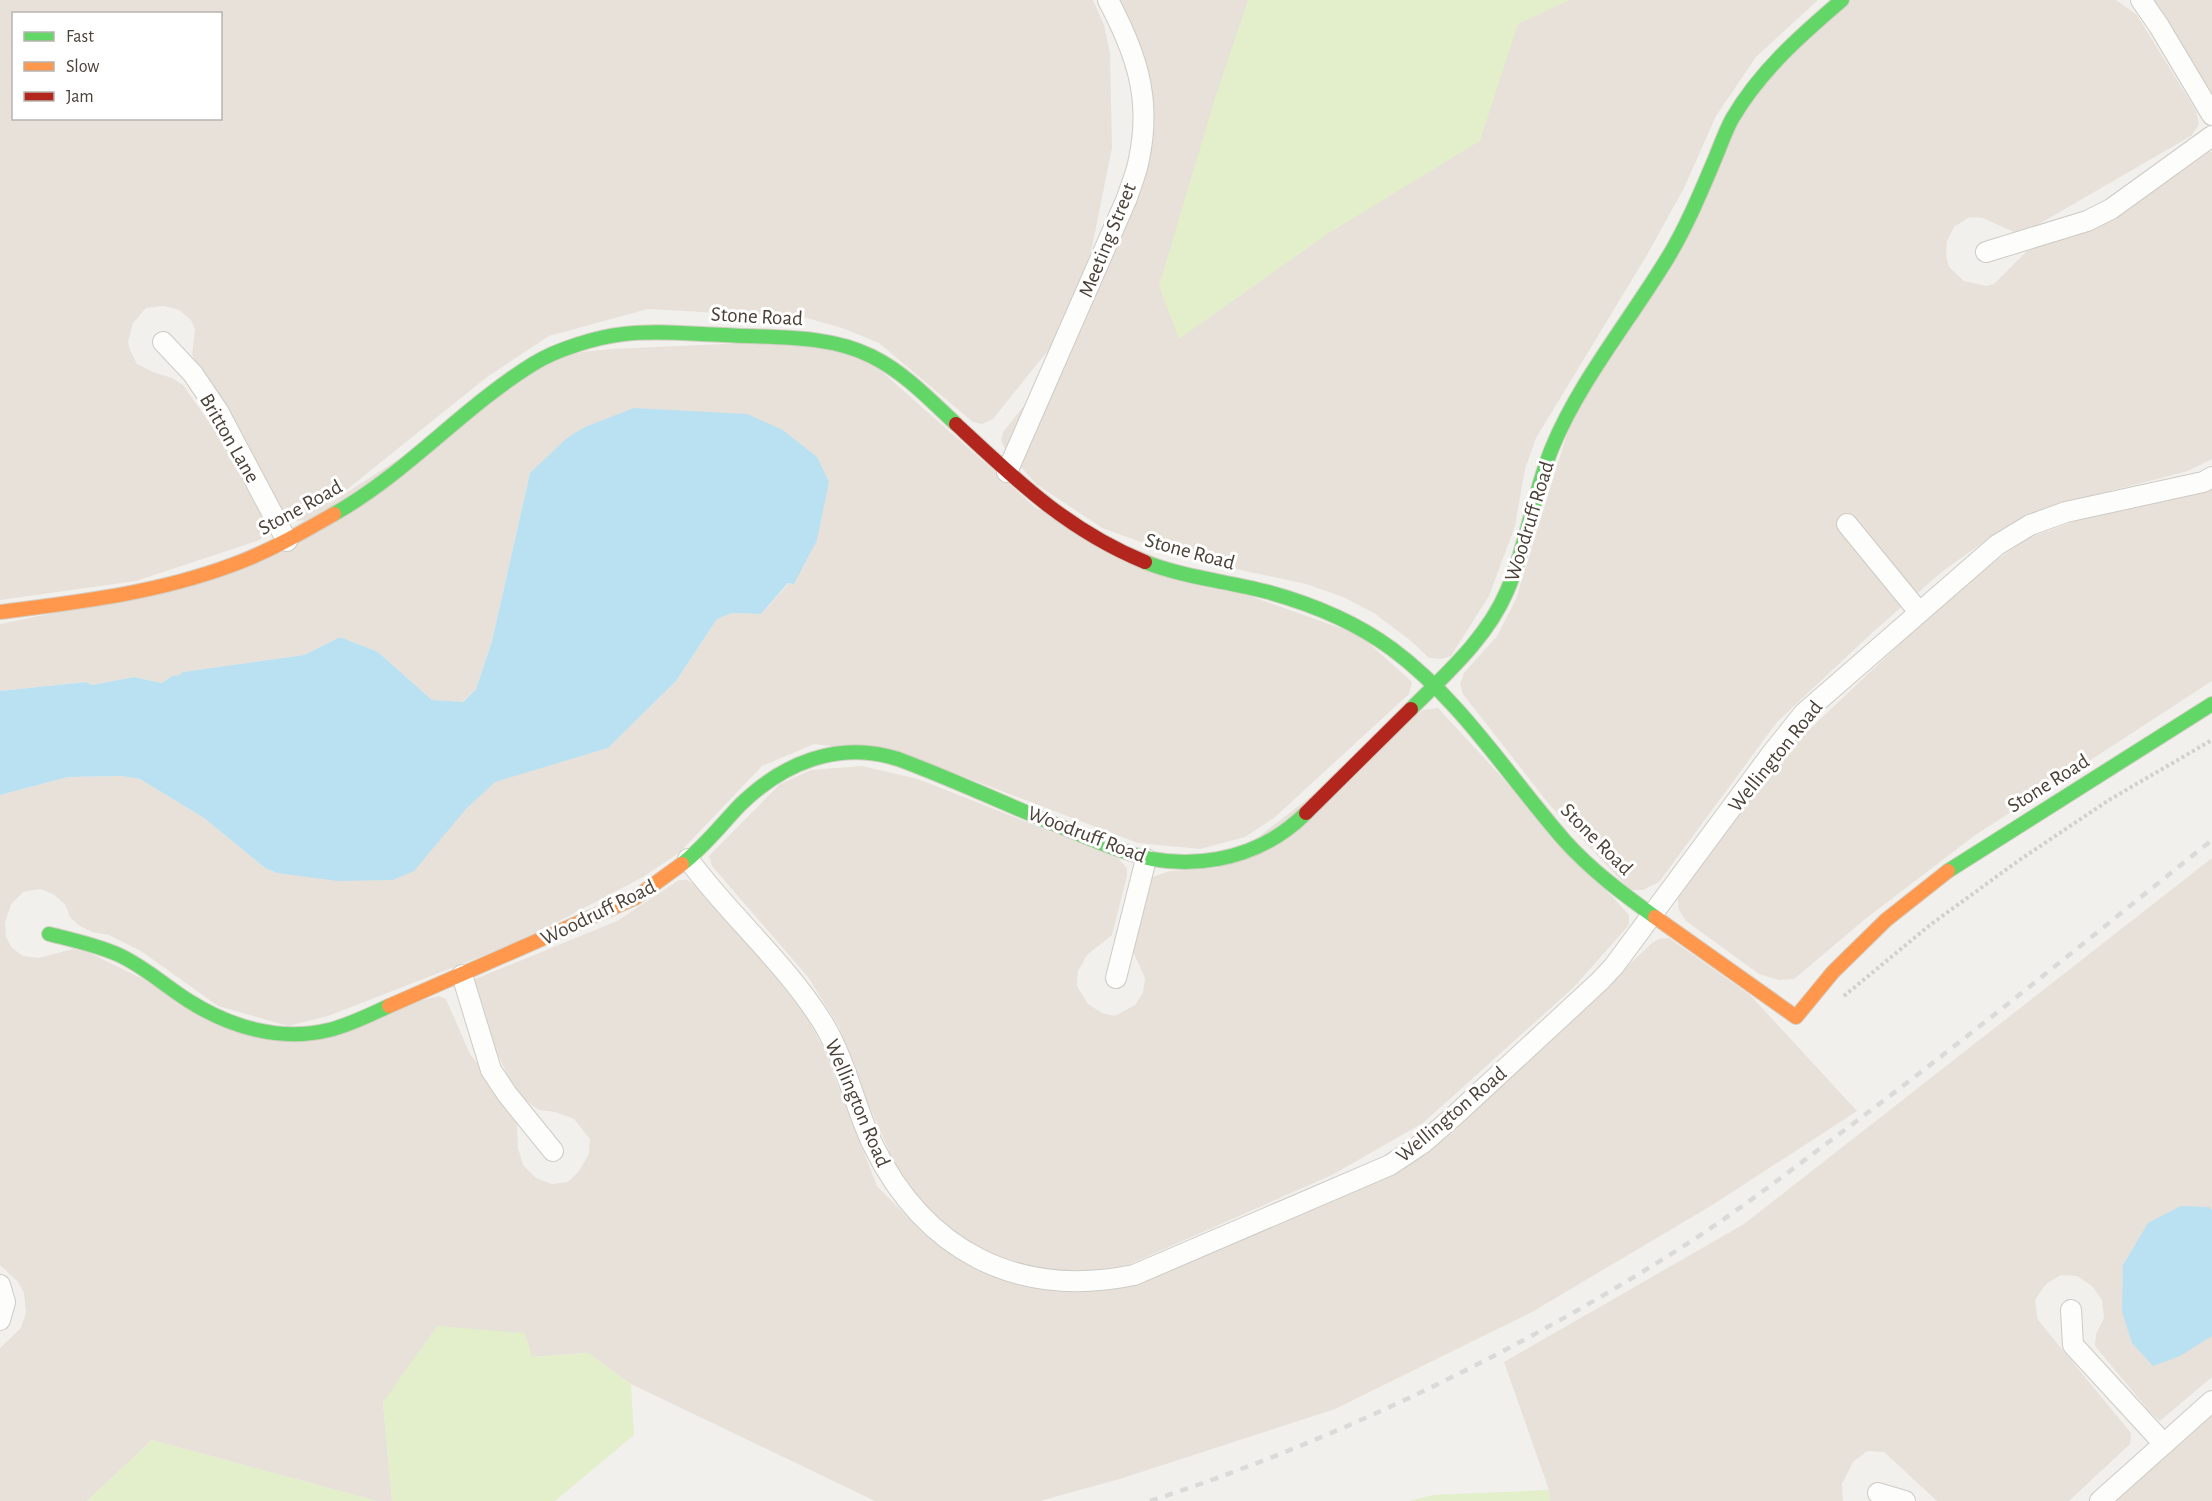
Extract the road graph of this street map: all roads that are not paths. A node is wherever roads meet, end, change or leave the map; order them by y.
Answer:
1 (1108, 0) edge
2 (1842, 0) edge
3 (2141, 0) edge
4 (2212, 115) edge
5 (2212, 136) edge
6 (1986, 252) dead end
7 (163, 342) dead end
8 (1008, 472) junction
9 (2212, 477) edge
10 (1847, 524) dead end
11 (287, 541) junction
12 (0, 612) edge
13 (1919, 612) junction
14 (1434, 686) junction
15 (2212, 704) edge
16 (688, 859) junction
17 (1146, 859) junction
18 (1652, 914) junction
19 (49, 934) dead end
20 (462, 975) junction
21 (1116, 978) dead end
22 (553, 1151) dead end
23 (0, 1285) edge
24 (2071, 1310) dead end
25 (0, 1320) edge
26 (2212, 1401) edge
27 (2164, 1444) junction
28 (1878, 1493) dead end
29 (1905, 1501) edge
30 (2100, 1501) edge

1 - 8 street, Meeting Street
2 - 14 street, Woodruff Road
3 - 4 street
5 - 6 street
7 - 11 street, Britton Lane
8 - 11 street, Stone Road
8 - 14 street, Stone Road
9 - 13 street, Wellington Road
10 - 13 street
11 - 12 street, Stone Road
13 - 18 street, Wellington Road
14 - 17 street, Woodruff Road
14 - 18 street, Stone Road
15 - 18 street, Stone Road
16 - 17 street, Woodruff Road
16 - 18 street, Wellington Road
16 - 20 street, Woodruff Road
17 - 21 street
19 - 20 street, Woodruff Road
20 - 22 street
23 - 25 street
24 - 27 street
26 - 27 street
27 - 30 street
28 - 29 street

